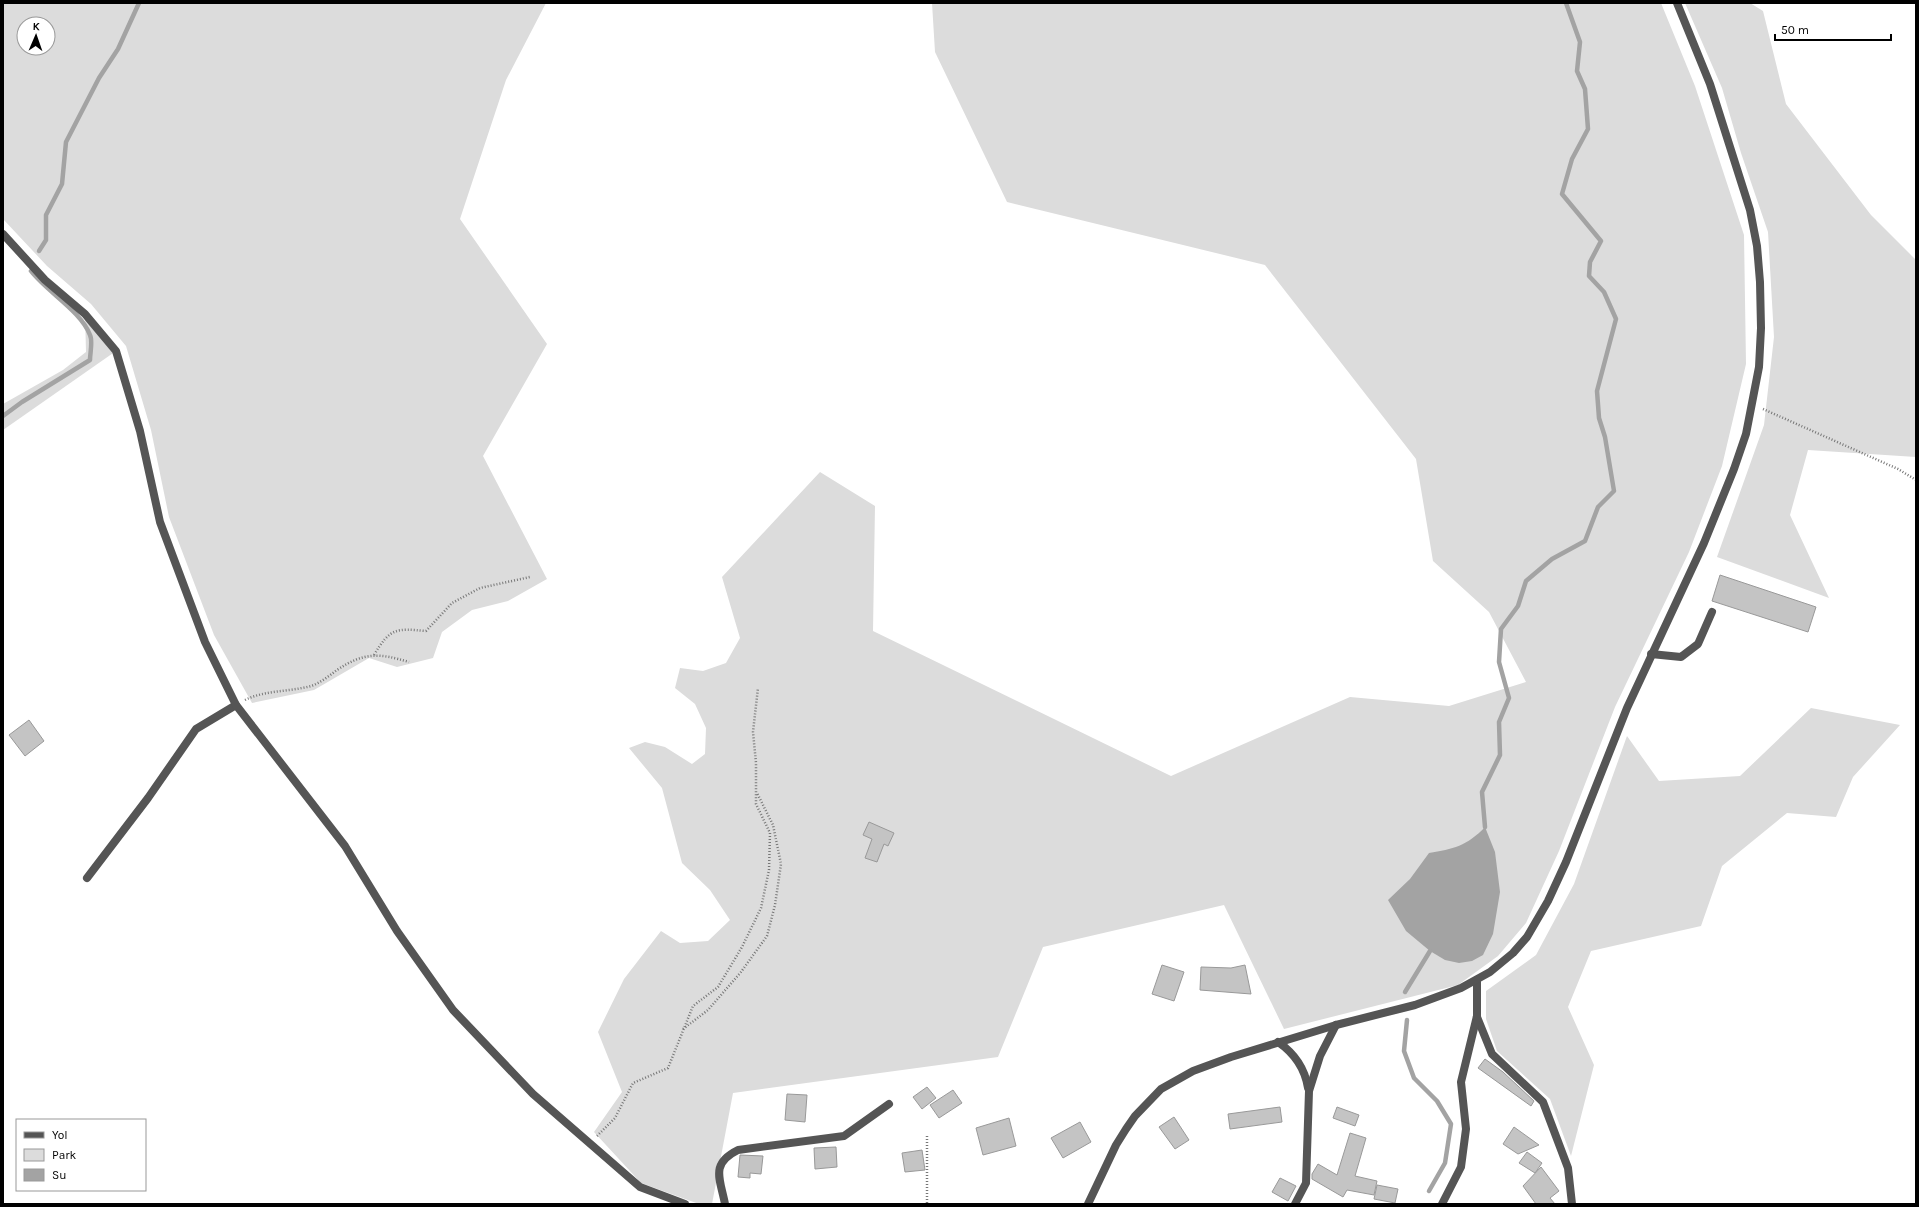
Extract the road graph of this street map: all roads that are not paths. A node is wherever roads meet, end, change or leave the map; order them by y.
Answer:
1 (1677, 3) edge
2 (3, 234) edge
3 (1712, 612) dead end
4 (1651, 654) junction
5 (236, 705) junction
6 (86, 878) dead end
7 (1477, 980) junction
8 (1477, 1016) junction
9 (1336, 1025) junction
10 (1278, 1042) junction
11 (1309, 1091) junction
12 (889, 1104) dead end
13 (685, 1204) edge
14 (725, 1204) edge
15 (1088, 1204) edge
16 (1295, 1204) edge
17 (1442, 1204) edge
18 (1572, 1204) edge

1 - 4 street
2 - 5 street
3 - 4 street
4 - 7 street
5 - 6 street
5 - 13 street
7 - 8 street
7 - 9 street
8 - 17 street
8 - 18 street
9 - 10 street
9 - 11 street
10 - 11 street
10 - 15 street
11 - 16 street
12 - 14 street

